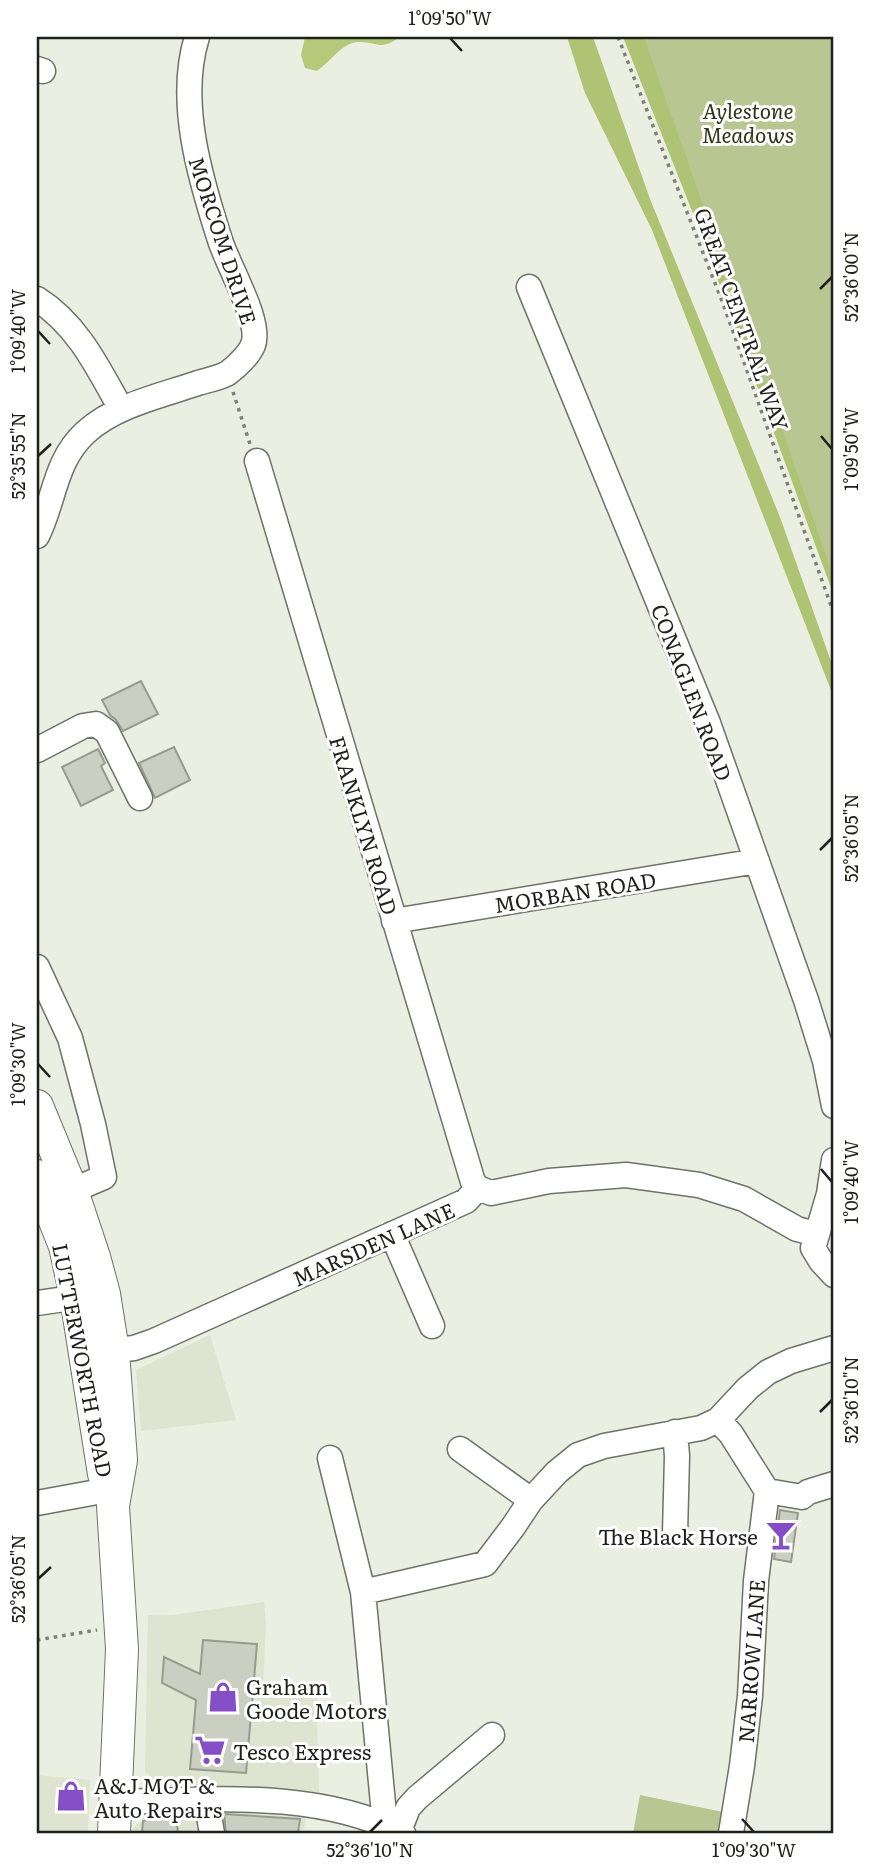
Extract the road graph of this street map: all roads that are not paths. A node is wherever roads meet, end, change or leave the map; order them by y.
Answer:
1 (197, 37) edge
2 (528, 287) dead end
3 (37, 299) edge
4 (121, 409) junction
5 (257, 461) road end
6 (37, 536) edge
7 (37, 750) edge
8 (140, 798) dead end
9 (757, 861) junction
10 (394, 921) junction
11 (37, 967) edge
12 (37, 1106) edge
13 (834, 1106) edge
14 (834, 1160) edge
15 (478, 1188) junction
16 (52, 1190) edge
17 (392, 1234) junction
18 (816, 1234) junction
19 (834, 1275) edge
20 (90, 1295) junction
21 (37, 1303) edge
22 (432, 1326) dead end
23 (834, 1348) edge
24 (99, 1352) junction
25 (718, 1420) junction
26 (675, 1432) junction
27 (460, 1449) dead end
28 (330, 1458) dead end
29 (834, 1484) edge
30 (767, 1491) junction
31 (111, 1498) junction
32 (531, 1500) junction
33 (37, 1503) edge
34 (675, 1535) dead end
35 (363, 1592) junction
36 (492, 1735) dead end
37 (206, 1800) junction
38 (116, 1802) junction
39 (396, 1830) edge
40 (114, 1833) edge
41 (212, 1833) edge
42 (731, 1833) edge

1 - 4 street, MORCOM DRIVE
2 - 9 street, CONAGLEN ROAD
3 - 4 street
4 - 6 street, MORCOM DRIVE
5 - 10 street, FRANKLYN ROAD
7 - 8 street
9 - 10 street, MORBAN ROAD
9 - 13 street, CONAGLEN ROAD
10 - 15 street, FRANKLYN ROAD
11 - 16 street
12 - 16 main road, LUTTERWORTH ROAD
14 - 18 street
15 - 17 street, MARSDEN LANE
15 - 18 street, MARSDEN LANE
16 - 20 main road, LUTTERWORTH ROAD
17 - 22 street
17 - 24 street, MARSDEN LANE
18 - 19 street
20 - 21 street
20 - 24 main road, LUTTERWORTH ROAD
23 - 25 street
24 - 31 main road, LUTTERWORTH ROAD
25 - 26 street
25 - 30 street
26 - 32 street
26 - 34 street
27 - 32 street
28 - 35 street
29 - 30 street
30 - 42 street, NARROW LANE
31 - 33 street
31 - 38 main road, LUTTERWORTH ROAD
32 - 35 street
35 - 39 street
36 - 39 street
37 - 38 street
37 - 39 street
37 - 41 street
38 - 40 main road, LUTTERWORTH ROAD

